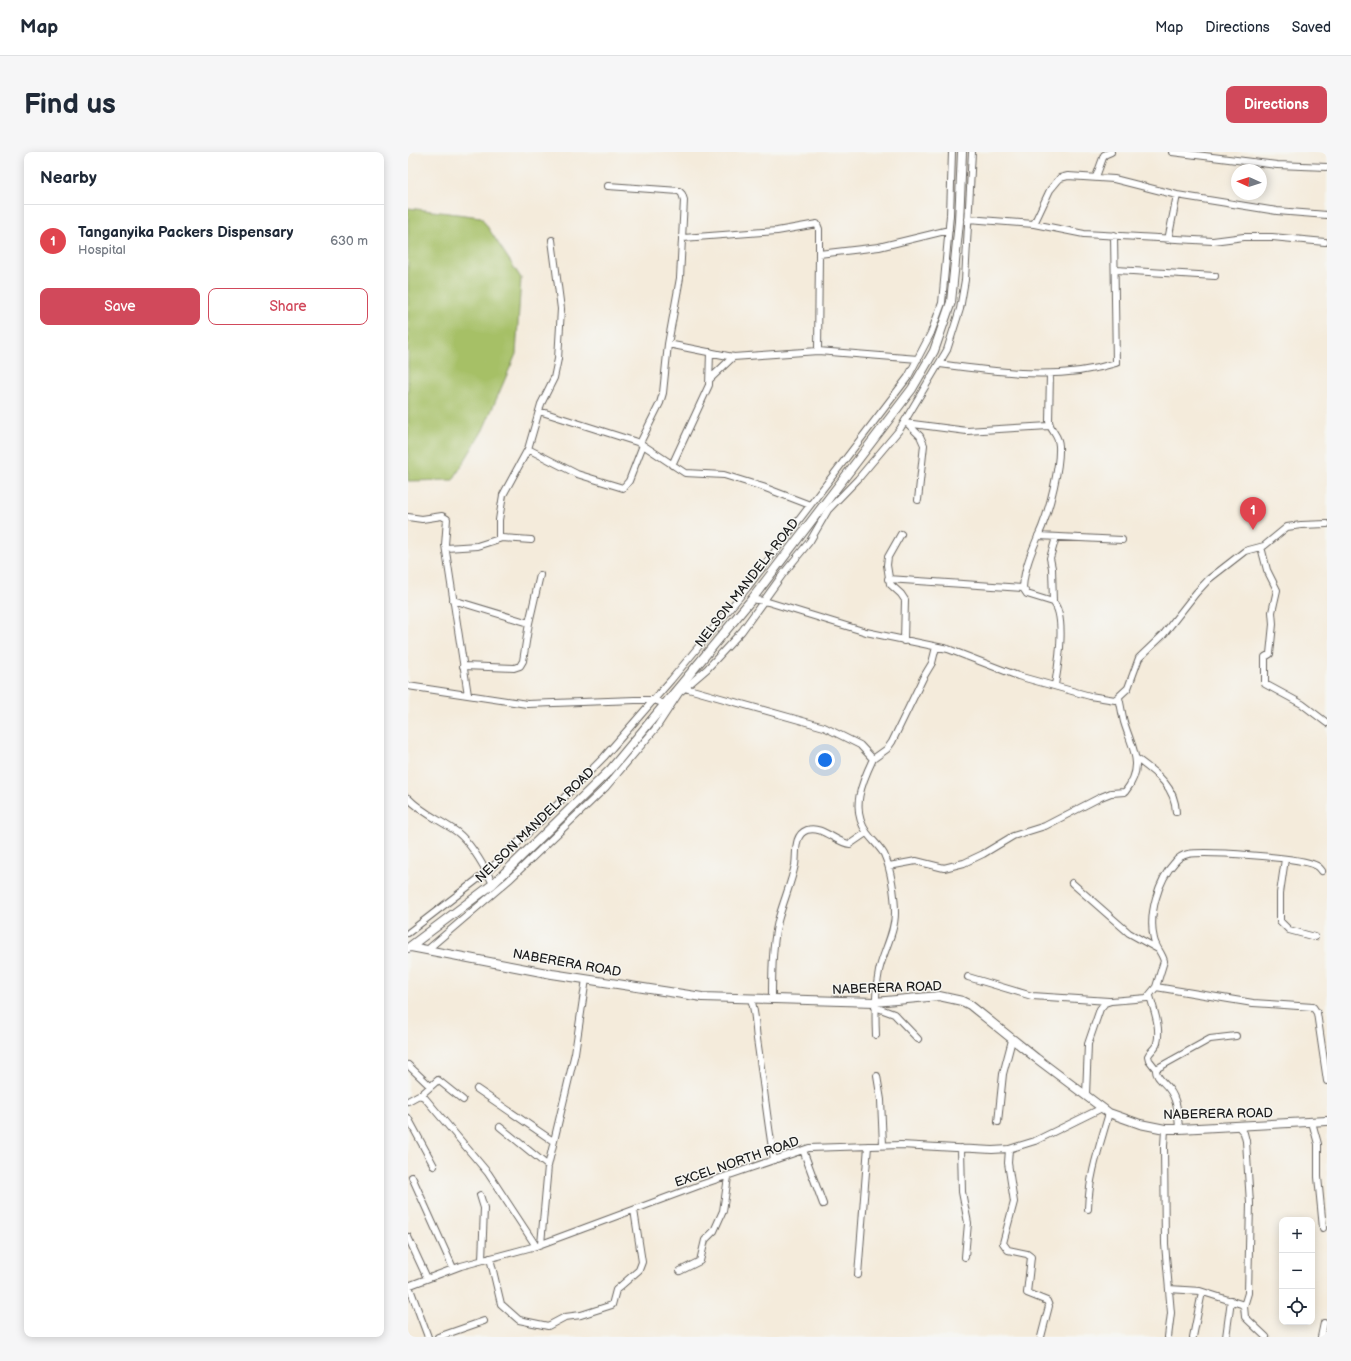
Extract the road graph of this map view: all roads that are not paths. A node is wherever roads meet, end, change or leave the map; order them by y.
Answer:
1 (952, 152) edge
2 (962, 152) edge
3 (972, 152) edge
4 (1111, 152) edge
5 (1172, 152) edge
6 (1327, 167) edge
7 (1096, 177) junction
8 (608, 186) dead end
9 (1177, 195) junction
10 (1327, 215) edge
11 (968, 219) junction
12 (1034, 224) junction
13 (949, 230) junction
14 (1114, 235) junction
15 (683, 238) junction
16 (552, 240) dead end
17 (1168, 240) junction
18 (1325, 242) dead end
19 (820, 254) junction
20 (1116, 270) junction
21 (1215, 276) dead end
22 (668, 344) junction
23 (818, 350) junction
24 (710, 352) junction
25 (733, 357) junction
26 (918, 359) junction
27 (939, 364) junction
28 (1050, 374) junction
29 (710, 379) junction
30 (539, 411) junction
31 (906, 423) junction
32 (1049, 426) junction
33 (642, 444) junction
34 (528, 449) junction
35 (672, 465) junction
36 (918, 500) dead end
37 (810, 505) junction
38 (408, 517) edge
39 (1327, 524) edge
40 (901, 534) dead end
41 (1038, 536) junction
42 (1056, 538) junction
43 (499, 539) junction
44 (531, 540) dead end
45 (1122, 540) dead end
46 (1261, 547) junction
47 (446, 548) junction
48 (540, 575) dead end
49 (888, 579) junction
50 (1023, 588) junction
51 (752, 599) junction
52 (453, 600) junction
53 (764, 602) junction
54 (1053, 602) junction
55 (529, 622) junction
56 (904, 641) junction
57 (936, 647) junction
58 (463, 666) junction
59 (408, 686) edge
60 (1055, 686) junction
61 (685, 688) junction
62 (468, 695) junction
63 (1119, 698) junction
64 (654, 700) junction
65 (665, 704) junction
66 (1327, 723) edge
67 (872, 759) junction
68 (1137, 759) junction
69 (408, 798) edge
70 (1176, 812) dead end
71 (866, 832) junction
72 (1285, 859) junction
73 (889, 866) junction
74 (1322, 871) dead end
75 (487, 872) junction
76 (1072, 883) dead end
77 (493, 884) junction
78 (408, 933) edge
79 (1315, 937) dead end
80 (409, 948) edge
81 (1156, 948) junction
82 (426, 950) junction
83 (968, 977) dead end
84 (586, 979) junction
85 (1156, 987) junction
86 (1150, 996) junction
87 (751, 1000) junction
88 (772, 1000) junction
89 (1111, 1001) junction
90 (875, 1005) junction
91 (876, 1035) dead end
92 (1236, 1036) dead end
93 (918, 1039) dead end
94 (1012, 1040) junction
95 (408, 1065) edge
96 (1156, 1069) junction
97 (877, 1076) dead end
98 (1327, 1081) edge
99 (430, 1086) junction
100 (477, 1089) dead end
101 (421, 1094) junction
102 (1086, 1095) junction
103 (463, 1100) dead end
104 (408, 1101) edge
105 (1102, 1108) junction
106 (1109, 1113) junction
107 (408, 1118) edge
108 (1327, 1121) edge
109 (998, 1122) dead end
110 (1312, 1122) junction
111 (500, 1127) dead end
112 (1239, 1127) junction
113 (1165, 1129) junction
114 (1179, 1129) junction
115 (553, 1141) junction
116 (883, 1145) junction
117 (868, 1146) junction
118 (961, 1148) junction
119 (1009, 1149) junction
120 (803, 1150) junction
121 (774, 1160) junction
122 (434, 1166) dead end
123 (548, 1166) junction
124 (412, 1177) dead end
125 (728, 1177) junction
126 (480, 1195) dead end
127 (823, 1204) dead end
128 (1088, 1209) dead end
129 (634, 1210) junction
130 (1323, 1228) dead end
131 (408, 1237) edge
132 (539, 1245) junction
133 (965, 1257) dead end
134 (490, 1258) junction
135 (482, 1260) junction
136 (453, 1268) junction
137 (680, 1271) dead end
138 (858, 1275) dead end
139 (426, 1278) junction
140 (409, 1286) edge
141 (1169, 1289) junction
142 (1202, 1292) junction
143 (1231, 1300) junction
144 (1244, 1306) junction
145 (484, 1321) dead end
146 (1324, 1323) dead end
147 (428, 1337) edge
148 (438, 1337) edge
149 (1041, 1337) edge
150 (1168, 1337) edge
151 (1193, 1337) edge
152 (1226, 1337) edge
153 (1266, 1337) edge
154 (1321, 1337) edge

1 - 13 street
2 - 51 main road, NELSON MANDELA ROAD
3 - 11 street
4 - 7 street
5 - 6 street
7 - 9 street
7 - 12 street
8 - 15 street
9 - 10 street
9 - 17 street
11 - 12 street
11 - 27 street
12 - 14 street
13 - 19 street
13 - 26 street
14 - 17 street
14 - 20 street
15 - 19 street
15 - 22 street
16 - 30 street
17 - 18 street
19 - 23 street
20 - 21 street
20 - 28 street
22 - 24 street
22 - 33 street
23 - 25 street
23 - 26 street
24 - 25 street
24 - 29 street
25 - 29 street
26 - 37 street
27 - 28 street
27 - 31 street
28 - 32 street
29 - 35 street
30 - 33 street
30 - 34 street
31 - 32 street
31 - 36 street
31 - 53 street
32 - 41 street
33 - 34 street
33 - 35 street
34 - 43 street
35 - 37 street
37 - 64 street
38 - 47 street
39 - 46 street
40 - 49 street
41 - 42 street
41 - 50 street
42 - 45 street
42 - 54 street
43 - 44 street
43 - 47 street
46 - 63 street
46 - 66 street
47 - 52 street
48 - 55 street
49 - 50 street
49 - 56 street
50 - 54 street
51 - 53 street
51 - 65 main road, NELSON MANDELA ROAD
52 - 55 street
52 - 58 street
53 - 56 street
53 - 61 street
54 - 60 street
55 - 58 street
56 - 57 street
57 - 60 street
57 - 67 street
58 - 62 street
59 - 62 street
60 - 63 street
61 - 67 street
61 - 82 street
62 - 64 street
63 - 68 street
64 - 65 street
64 - 75 street
65 - 77 main road, NELSON MANDELA ROAD
67 - 71 street
68 - 70 street
68 - 73 street
69 - 75 street
71 - 73 street
71 - 88 street
72 - 74 street
72 - 79 street
72 - 81 street
73 - 90 street
75 - 77 street
75 - 78 street
76 - 81 street
77 - 80 main road, NELSON MANDELA ROAD
80 - 82 main road, NABERERA ROAD
81 - 85 street
82 - 84 main road, NABERERA ROAD
83 - 89 street
84 - 87 main road, NABERERA ROAD
84 - 115 street
85 - 86 street
85 - 98 street
86 - 89 street
86 - 96 street
87 - 88 main road, NABERERA ROAD
87 - 121 street
88 - 90 main road, NABERERA ROAD
89 - 102 street
90 - 91 street
90 - 93 street
90 - 94 main road, NABERERA ROAD
92 - 96 street
94 - 102 main road, NABERERA ROAD
94 - 109 street
95 - 99 street
96 - 114 street
97 - 116 street
99 - 101 street
99 - 103 street
100 - 115 street
101 - 104 street
101 - 132 street
102 - 105 main road, NABERERA ROAD
105 - 106 main road, NABERERA ROAD
105 - 119 street, EXCEL NORTH ROAD
106 - 113 main road, NABERERA ROAD
106 - 128 street
107 - 122 street
108 - 110 main road, NABERERA ROAD
110 - 112 main road, NABERERA ROAD
110 - 130 street
111 - 123 street
112 - 114 main road, NABERERA ROAD
112 - 144 street
113 - 114 main road, NABERERA ROAD
113 - 141 street
115 - 123 street
116 - 117 street, EXCEL NORTH ROAD
116 - 118 street, EXCEL NORTH ROAD
117 - 120 street, EXCEL NORTH ROAD
117 - 138 street
118 - 119 street, EXCEL NORTH ROAD
118 - 133 street
119 - 149 street
120 - 121 street, EXCEL NORTH ROAD
120 - 127 street
121 - 125 street, EXCEL NORTH ROAD
123 - 132 street
124 - 136 street
125 - 129 street, EXCEL NORTH ROAD
125 - 137 street
126 - 135 street
129 - 132 street, EXCEL NORTH ROAD
129 - 134 street
131 - 139 street
132 - 134 street, EXCEL NORTH ROAD
134 - 135 street, EXCEL NORTH ROAD
135 - 136 street, EXCEL NORTH ROAD
136 - 139 street, EXCEL NORTH ROAD
139 - 140 street, EXCEL NORTH ROAD
140 - 147 street
141 - 142 street
141 - 150 street
142 - 143 street
142 - 151 street
143 - 144 street
143 - 152 street
144 - 153 street
145 - 148 street
146 - 154 street

